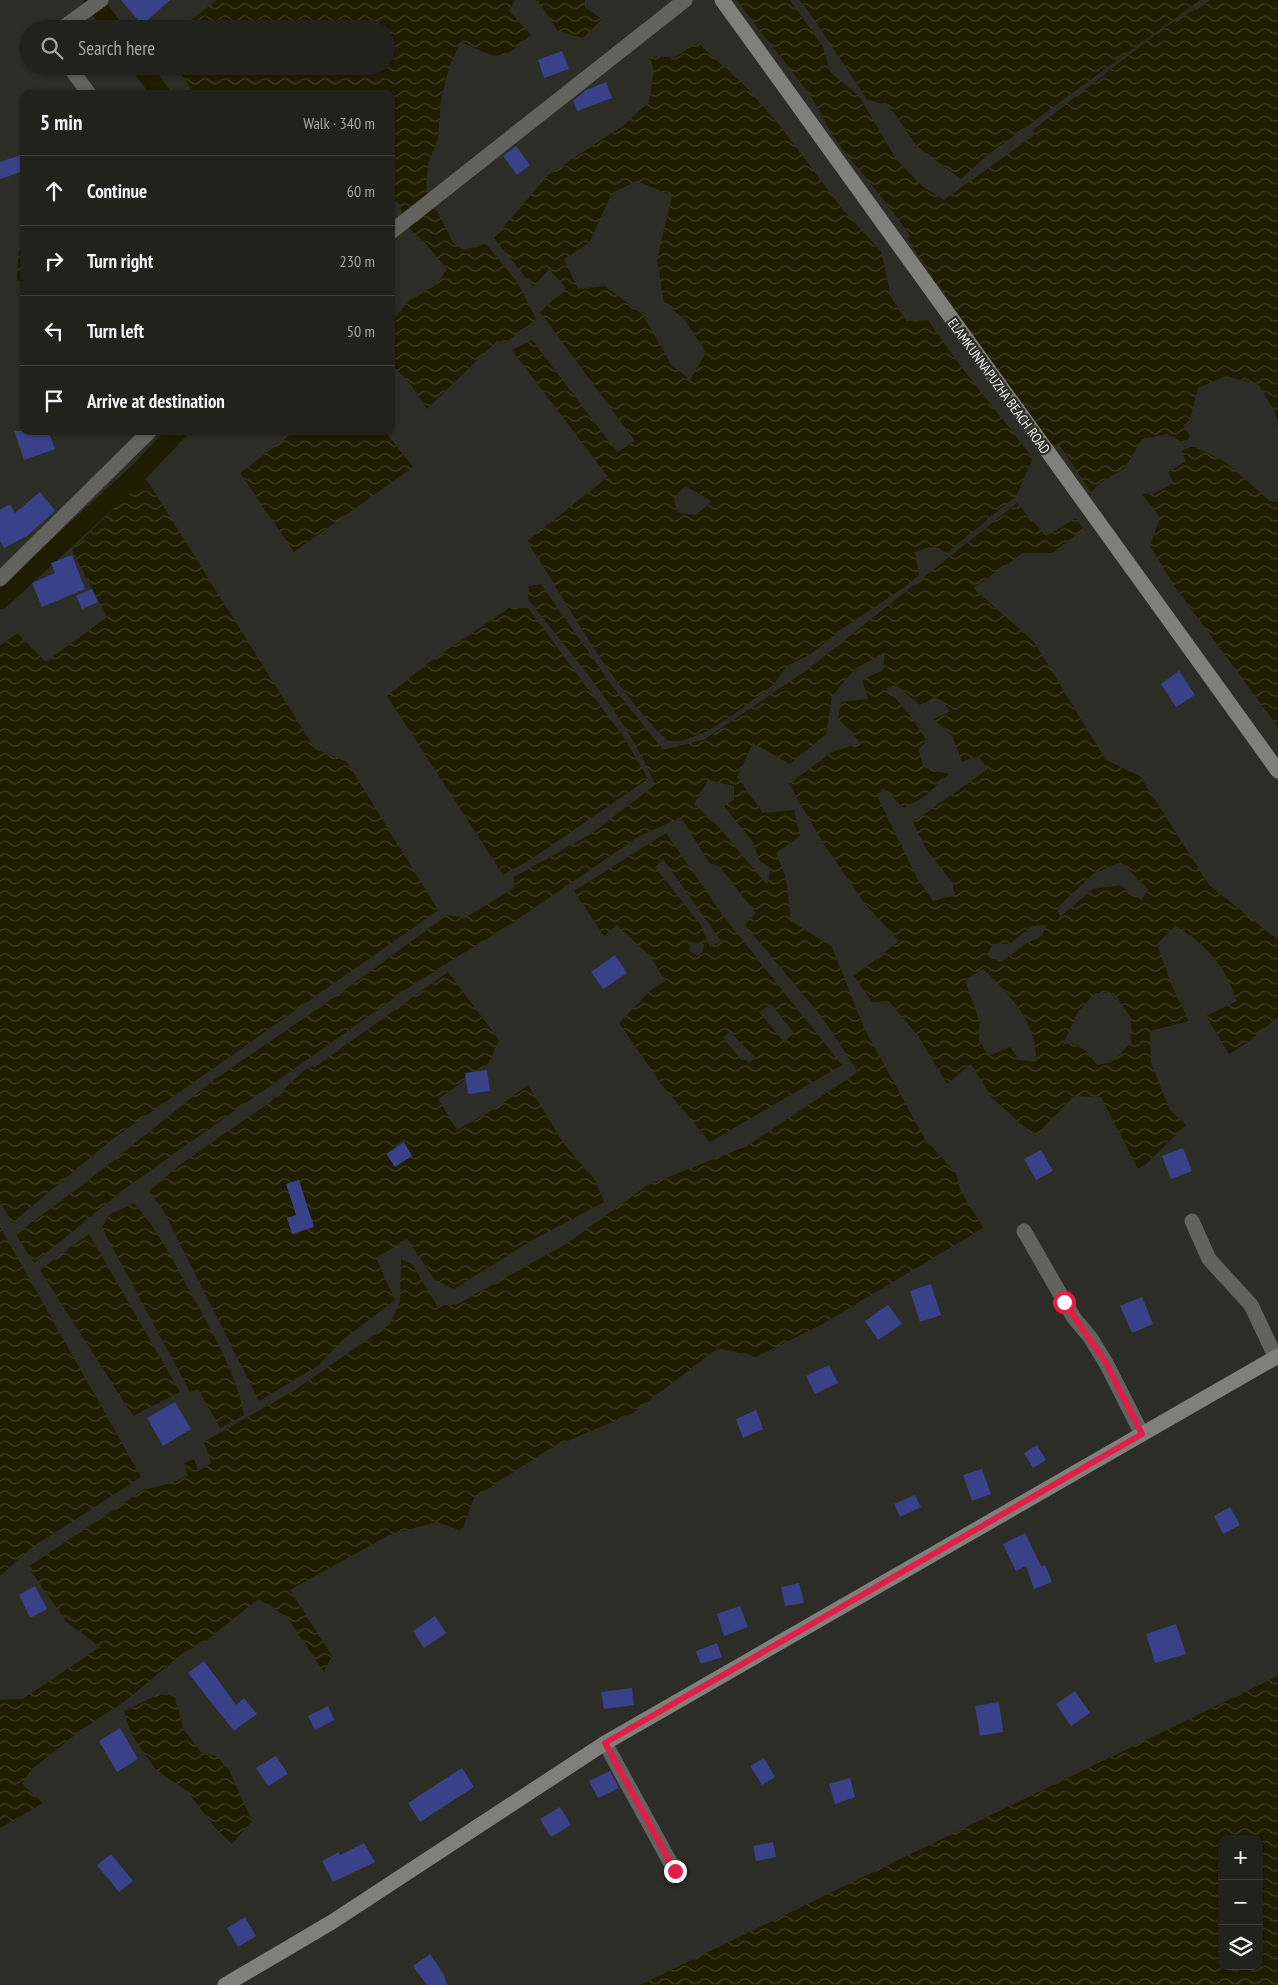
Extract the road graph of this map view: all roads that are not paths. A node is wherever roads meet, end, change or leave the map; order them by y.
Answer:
1 (685, 0) edge
2 (722, 0) edge
3 (100, 1) edge
4 (72, 20) edge
5 (76, 75) edge
6 (86, 90) edge
7 (395, 229) edge
8 (146, 435) edge
9 (0, 579) edge
10 (1278, 770) edge
11 (1192, 1221) dead end
12 (1024, 1231) dead end
13 (1277, 1357) edge
14 (1142, 1434) junction
15 (605, 1743) junction
16 (675, 1871) dead end
17 (225, 1985) edge

1 - 7 street
2 - 10 main road, ELAMKUNNAPUZHA BEACH ROAD
3 - 4 street
5 - 6 street
8 - 9 street
11 - 13 street
12 - 14 street
13 - 14 main road
14 - 15 main road
15 - 16 street
15 - 17 main road

